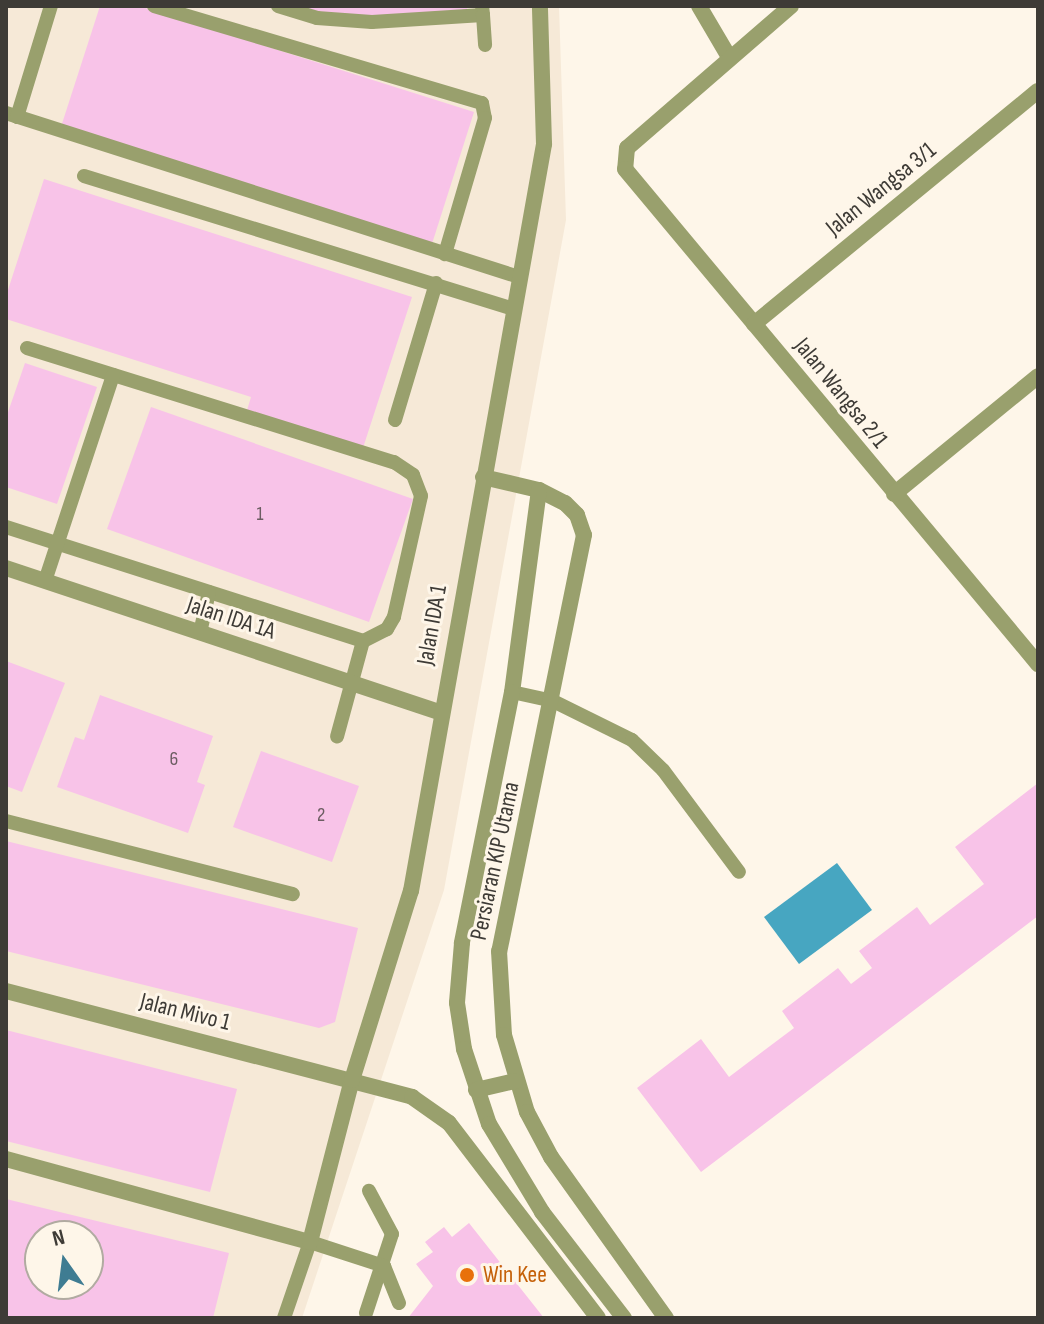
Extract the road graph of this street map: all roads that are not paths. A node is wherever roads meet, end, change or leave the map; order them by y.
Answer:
1 (51, 6) edge
2 (154, 6) edge
3 (278, 6) edge
4 (540, 6) edge
5 (699, 6) edge
6 (791, 6) edge
7 (483, 11) edge
8 (485, 45) dead end
9 (729, 57) junction
10 (1038, 91) edge
11 (11, 115) edge
12 (84, 176) dead end
13 (445, 254) junction
14 (519, 277) junction
15 (436, 283) junction
16 (513, 309) junction
17 (754, 324) junction
18 (27, 348) dead end
19 (113, 375) junction
20 (1038, 376) edge
21 (395, 420) dead end
22 (483, 477) junction
23 (539, 490) junction
24 (894, 494) junction
25 (6, 527) edge
26 (58, 542) junction
27 (6, 568) edge
28 (45, 581) junction
29 (209, 592) junction
30 (200, 633) junction
31 (363, 641) junction
32 (1038, 664) edge
33 (352, 683) junction
34 (512, 692) junction
35 (553, 701) junction
36 (441, 713) junction
37 (337, 737) dead end
38 (6, 821) edge
39 (739, 872) dead end
40 (293, 894) dead end
41 (6, 991) edge
42 (352, 1080) junction
43 (515, 1081) junction
44 (476, 1090) junction
45 (6, 1159) edge
46 (369, 1191) dead end
47 (310, 1242) junction
48 (384, 1266) junction
49 (399, 1303) dead end
50 (366, 1313) dead end
51 (284, 1318) edge
52 (598, 1318) edge
53 (624, 1318) edge
54 (666, 1318) edge

1 - 11 lane
2 - 13 lane
3 - 7 lane
4 - 14 street, Jalan IDA 1
5 - 9 street
6 - 9 street
7 - 8 lane
9 - 17 street, Jalan Wangsa 2/1
10 - 17 street, Jalan Wangsa 3/1
11 - 13 lane
12 - 15 lane
13 - 14 lane
14 - 16 street, Jalan IDA 1
15 - 16 lane
15 - 21 lane
16 - 22 street, Jalan IDA 1
17 - 24 street, Jalan Wangsa 2/1
18 - 19 lane
19 - 26 lane
19 - 31 lane
20 - 24 street
22 - 23 street, Persiaran KIP Utama
22 - 36 street, Jalan IDA 1
23 - 34 street, Persiaran KIP Utama
23 - 35 street, Persiaran KIP Utama
24 - 32 street, Jalan Wangsa 2/1
25 - 26 lane
26 - 28 lane
26 - 29 lane
27 - 28 street, Jalan IDA 1A
28 - 30 street, Jalan IDA 1A
29 - 30 lane
29 - 31 lane
30 - 33 street, Jalan IDA 1A
31 - 33 lane
33 - 36 street, Jalan IDA 1A
33 - 37 lane
34 - 35 lane
34 - 44 street, Persiaran KIP Utama
35 - 39 lane
35 - 43 street, Persiaran KIP Utama
36 - 42 street, Jalan IDA 1
38 - 40 lane
41 - 42 street, Jalan Mivo 1
42 - 47 street, Jalan IDA 1
42 - 52 street, Jalan Mivo 1
43 - 44 street
43 - 54 street, Persiaran KIP Utama
44 - 53 street, Persiaran KIP Utama
45 - 47 street
46 - 48 lane
47 - 48 lane
47 - 51 lane
48 - 49 lane
48 - 50 lane

